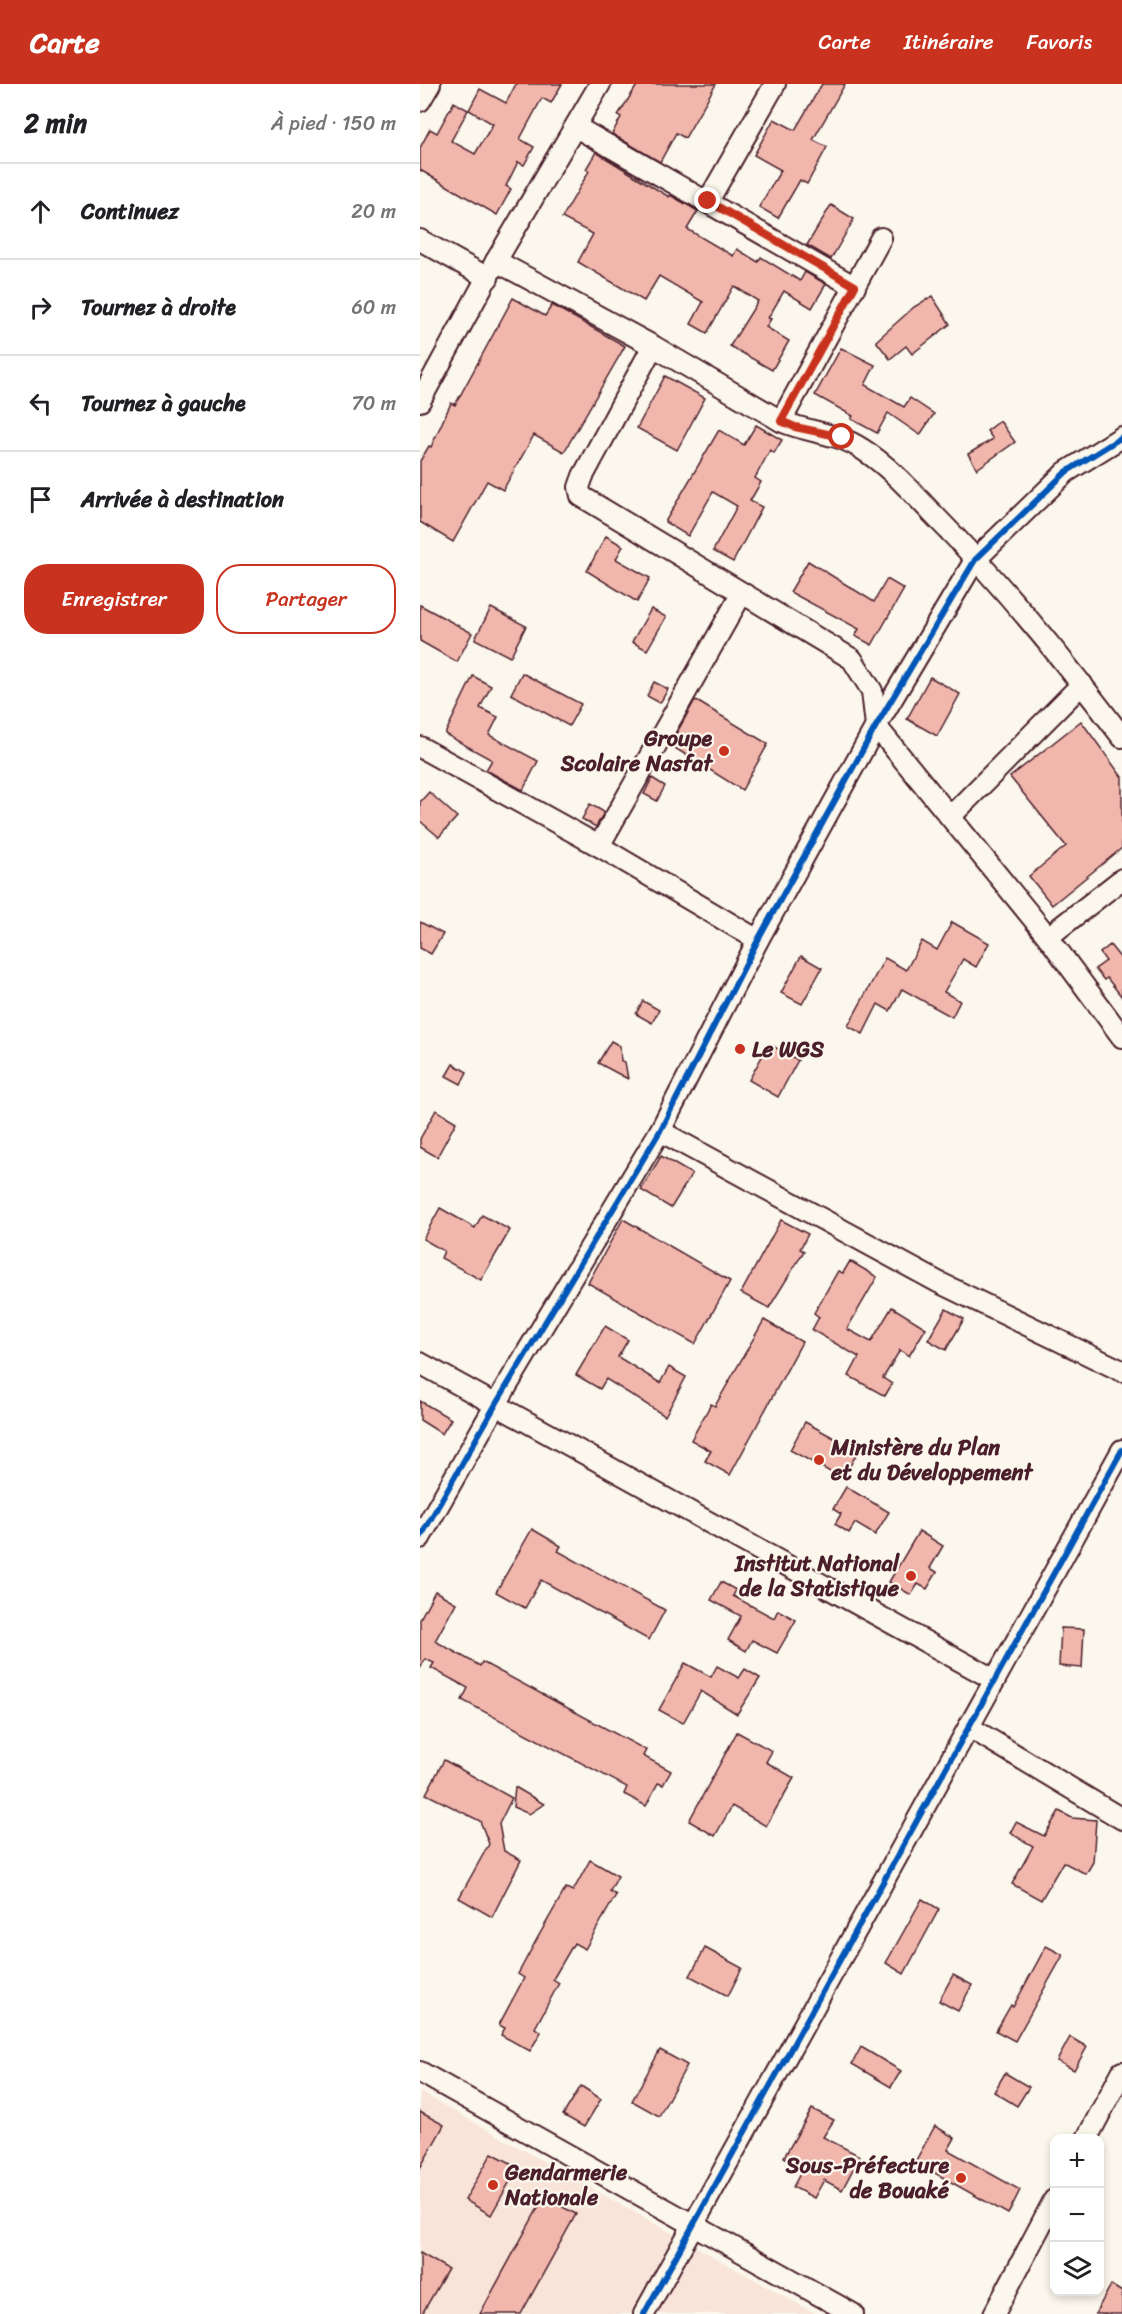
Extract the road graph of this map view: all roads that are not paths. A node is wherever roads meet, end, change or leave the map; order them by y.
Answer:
1 (430, 84) edge
2 (600, 84) edge
3 (775, 84) edge
4 (420, 101) edge
5 (576, 128) junction
6 (708, 201) junction
7 (881, 238) dead end
8 (420, 240) edge
9 (492, 270) junction
10 (855, 286) junction
11 (653, 346) junction
12 (420, 401) edge
13 (781, 421) junction
14 (1122, 437) edge
15 (975, 560) junction
16 (742, 593) junction
17 (1082, 684) junction
18 (876, 726) junction
19 (1122, 737) edge
20 (420, 747) edge
21 (951, 816) junction
22 (599, 846) junction
23 (1122, 879) edge
24 (1048, 937) junction
25 (758, 940) junction
26 (1122, 1038) edge
27 (660, 1131) junction
28 (420, 1363) edge
29 (1122, 1371) edge
30 (495, 1404) junction
31 (1122, 1450) edge
32 (420, 1538) edge
33 (995, 1680) junction
34 (969, 1727) junction
35 (1122, 1819) edge
36 (420, 2072) edge
37 (1122, 2072) edge
38 (1090, 2134) edge
39 (1050, 2208) edge
40 (693, 2225) junction
41 (644, 2314) edge
42 (853, 2314) edge
43 (994, 2314) edge

1 - 4 street
2 - 5 street
3 - 6 street
5 - 6 street
5 - 9 street
6 - 10 street
7 - 10 street
8 - 9 street
9 - 11 street
9 - 12 street
10 - 13 street
11 - 13 street
11 - 16 street
13 - 15 street
14 - 15 street
15 - 17 street
15 - 18 street
16 - 18 street
16 - 22 street
17 - 19 street
17 - 21 street
18 - 21 street
18 - 25 street
20 - 22 street
21 - 24 street
22 - 25 street
23 - 24 street
24 - 26 street
25 - 27 street
27 - 29 street
27 - 30 street
28 - 30 street
30 - 32 street
30 - 33 street
31 - 33 street
33 - 34 street
34 - 35 street
34 - 40 street
36 - 40 street
37 - 38 street
39 - 43 street
40 - 41 street
40 - 42 street

